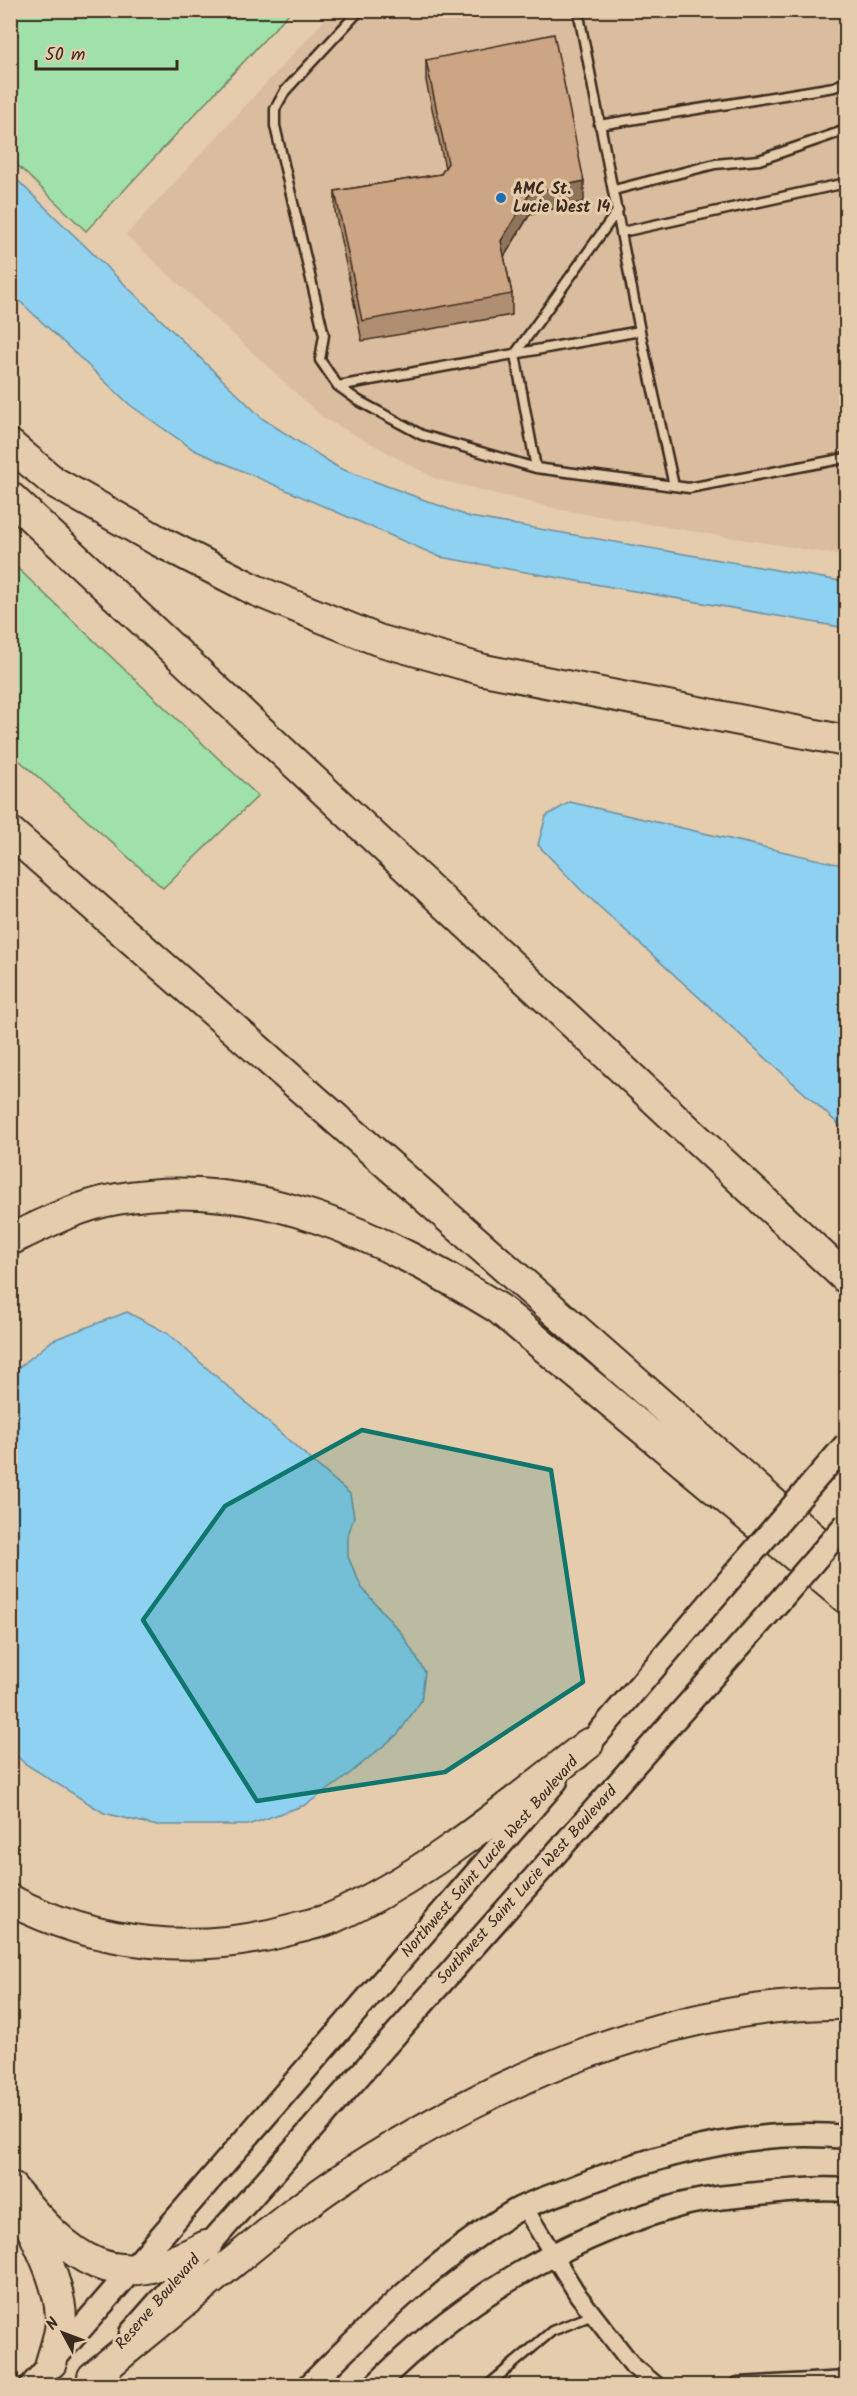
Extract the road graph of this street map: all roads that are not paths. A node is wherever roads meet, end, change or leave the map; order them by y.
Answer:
1 (360, 10) edge
2 (578, 10) edge
3 (846, 82) edge
4 (599, 125) junction
5 (846, 130) edge
6 (846, 183) edge
7 (614, 190) junction
8 (618, 210) junction
9 (622, 232) junction
10 (640, 332) junction
11 (515, 354) junction
12 (338, 386) junction
13 (10, 445) edge
14 (846, 458) edge
15 (536, 468) junction
16 (674, 486) junction
17 (10, 497) edge
18 (846, 741) edge
19 (10, 832) edge
20 (10, 1240) edge
21 (846, 1278) edge
22 (846, 1444) edge
23 (846, 1524) edge
24 (846, 1567) edge
25 (846, 1598) edge
26 (588, 1744) junction
27 (10, 1900) edge
28 (846, 2004) edge
29 (846, 2137) edge
30 (11, 2187) edge
31 (846, 2190) edge
32 (524, 2207) junction
33 (206, 2246) junction
34 (552, 2255) junction
35 (132, 2269) junction
36 (593, 2315) junction
37 (51, 2362) junction
38 (89, 2381) edge
39 (835, 2382) edge
40 (31, 2385) edge
41 (309, 2385) edge
42 (375, 2385) edge
43 (487, 2385) edge
44 (657, 2385) edge
45 (738, 2385) edge

1 - 12 lane
2 - 4 lane
3 - 4 lane
4 - 7 lane
5 - 7 lane
6 - 9 lane
7 - 8 lane
8 - 9 lane
8 - 11 lane
9 - 10 lane
10 - 11 lane
10 - 16 lane
11 - 12 lane
11 - 15 lane
12 - 15 lane
13 - 18 highway
14 - 16 lane
15 - 16 lane
17 - 21 highway
19 - 24 highway
20 - 25 highway
22 - 26 main road, Northwest Saint Lucie West Boulevard, bridge
23 - 33 main road, Southwest Saint Lucie West Boulevard, bridge
26 - 27 highway
26 - 35 main road, Northwest Saint Lucie West Boulevard
28 - 38 highway
29 - 32 main road
30 - 35 highway
30 - 37 highway
31 - 34 main road
32 - 34 street
32 - 41 main road
33 - 35 highway
33 - 38 main road, Reserve Boulevard
34 - 36 street
34 - 42 main road
35 - 37 main road
36 - 43 lane
36 - 44 street
37 - 40 main road
39 - 45 street

